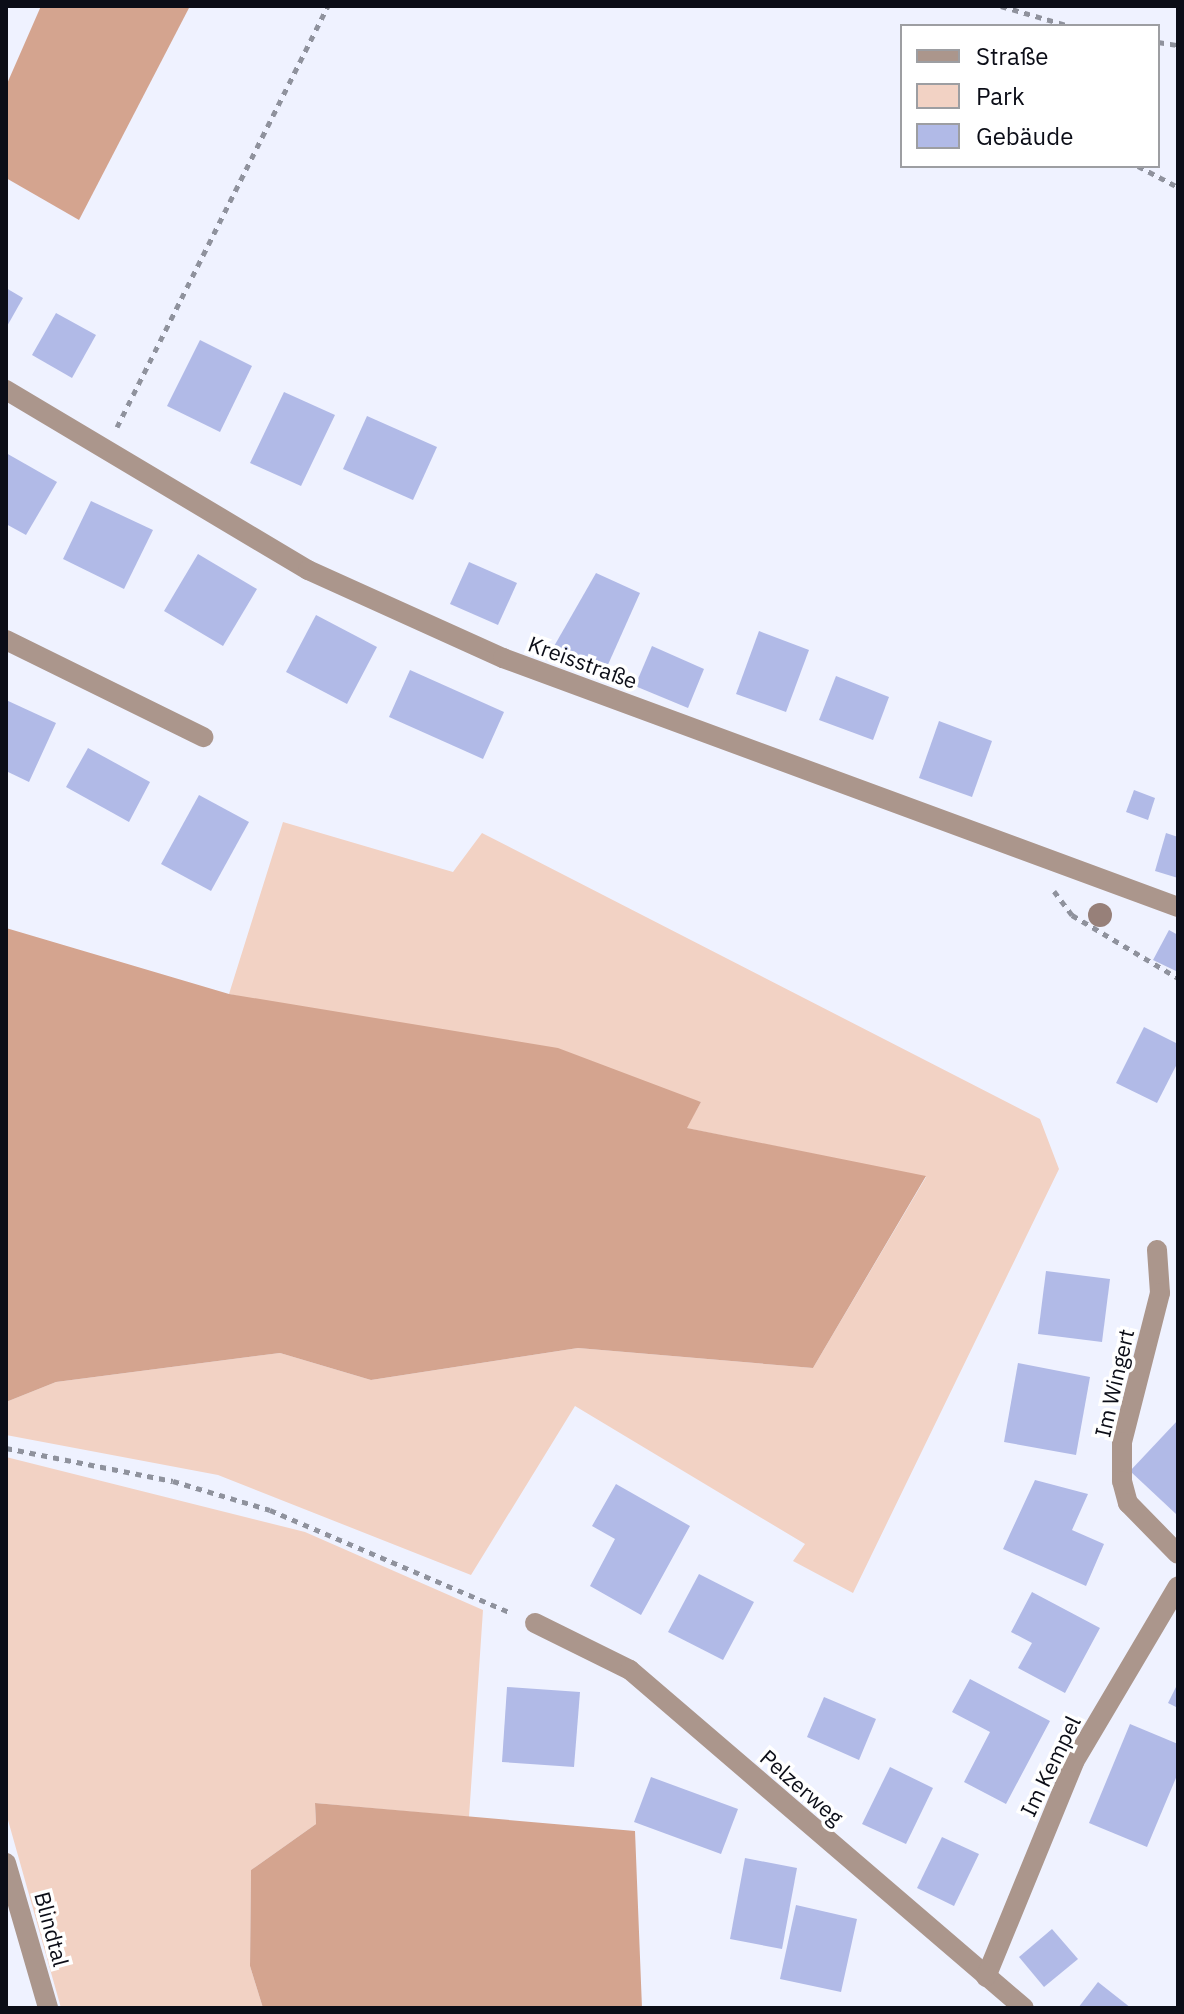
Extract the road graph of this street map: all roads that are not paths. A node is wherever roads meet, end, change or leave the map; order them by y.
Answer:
1 (6, 390) edge
2 (6, 640) edge
3 (203, 737) dead end
4 (1178, 907) edge
5 (1157, 1250) dead end
6 (1178, 1554) edge
7 (1178, 1586) edge
8 (535, 1623) road end
9 (6, 1863) edge
10 (986, 1977) junction
11 (48, 2008) edge
12 (1024, 2008) edge

1 - 4 street, Kreisstraße
2 - 3 street
5 - 6 street, Im Wingert
7 - 10 street, Im Kempel
8 - 10 street, Pelzerweg
9 - 11 street, Blindtal
10 - 12 street, Pelzerweg

